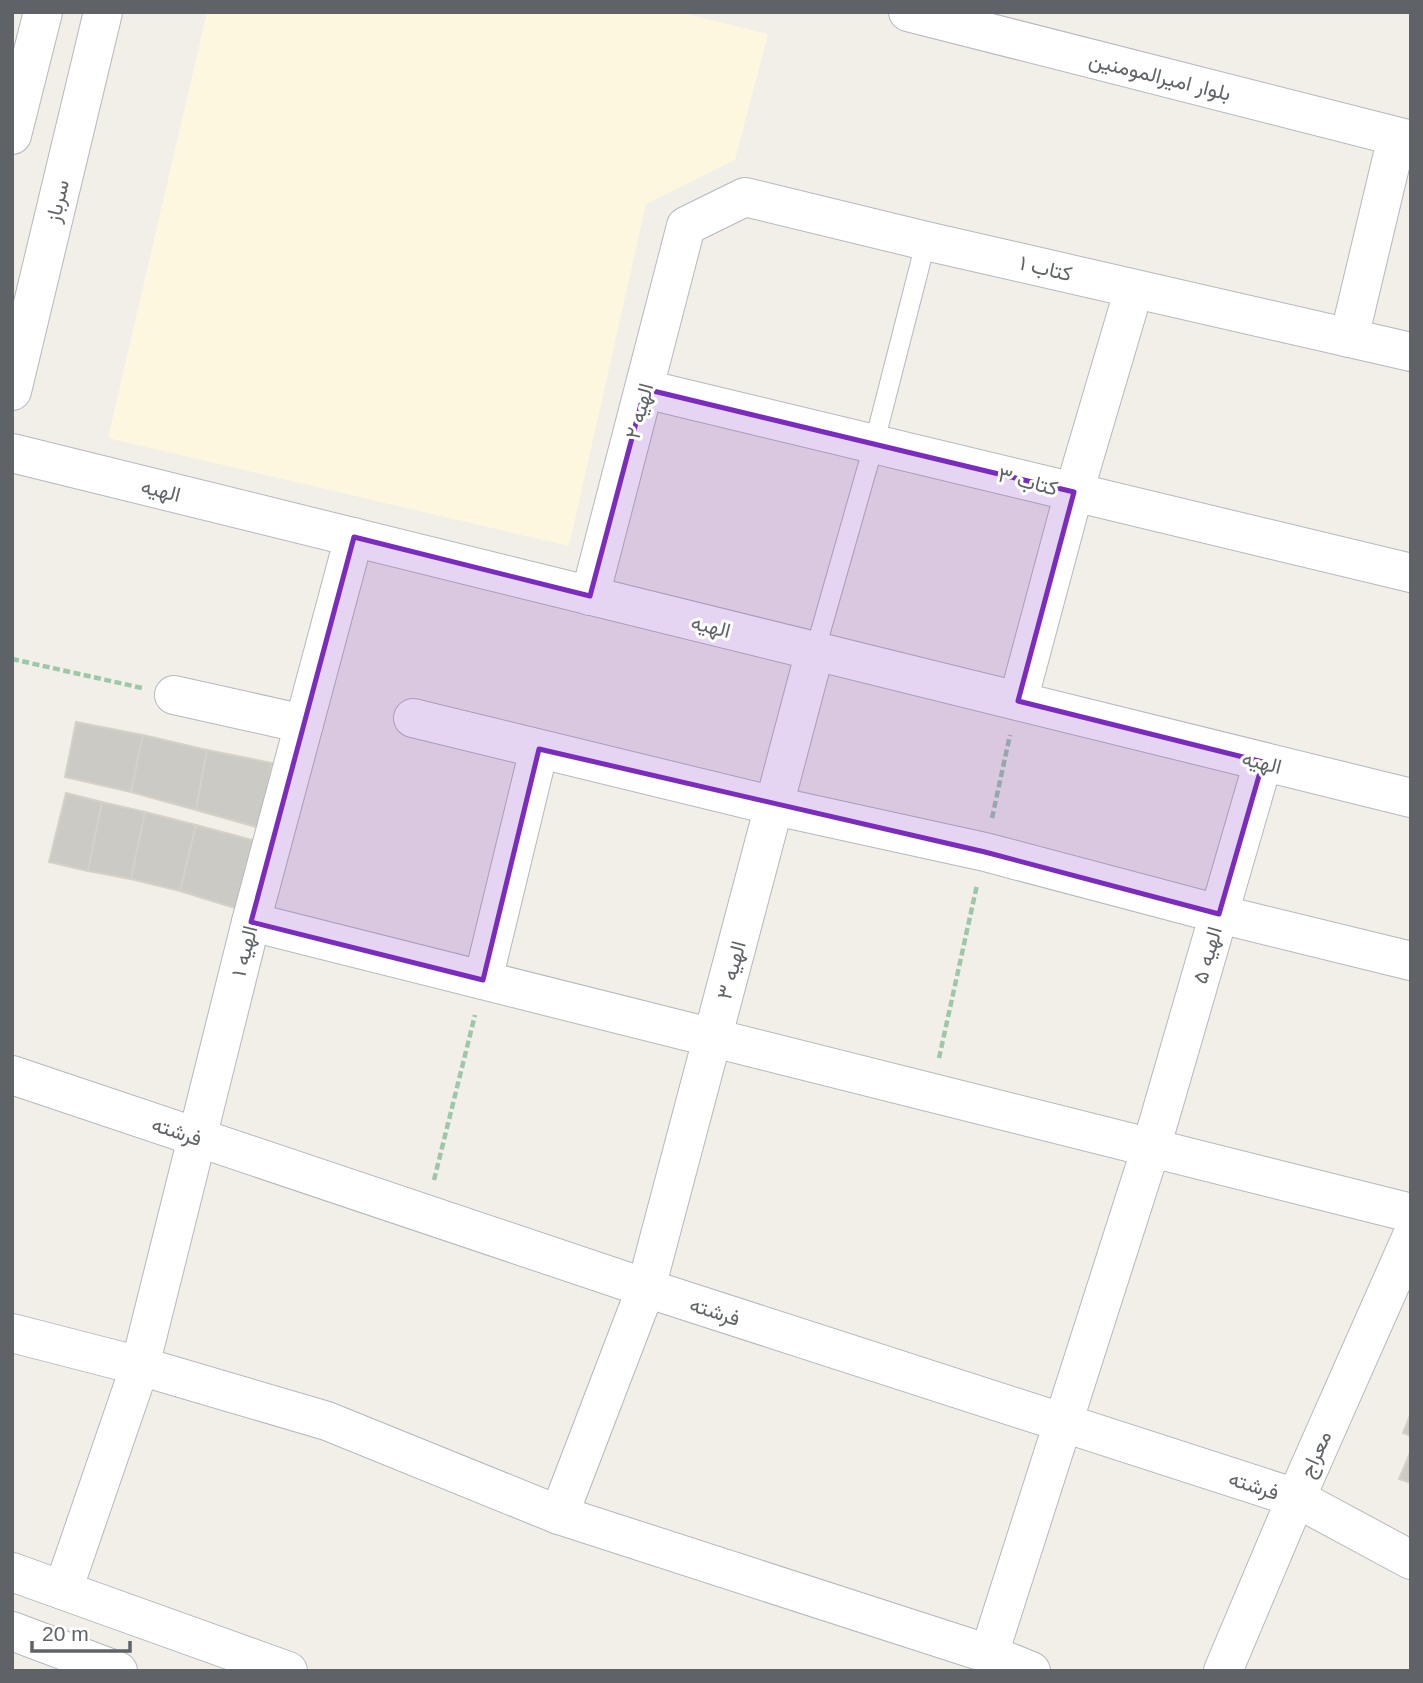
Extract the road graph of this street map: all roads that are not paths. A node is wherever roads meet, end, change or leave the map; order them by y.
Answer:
1 (43, 12) edge
2 (103, 12) edge
3 (908, 12) edge
4 (12, 135) edge
5 (1404, 138) edge
6 (686, 226) joint
7 (926, 241) junction
8 (1134, 289) junction
9 (1349, 338) junction
10 (1411, 352) edge
11 (645, 390) junction
12 (12, 391) edge
13 (874, 444) junction
14 (12, 453) edge
15 (1074, 492) junction
16 (354, 537) junction
17 (1411, 573) edge
18 (590, 596) junction
19 (816, 652) junction
20 (174, 695) road end
21 (1018, 701) junction
22 (413, 718) dead end
23 (304, 724) junction
24 (540, 749) junction
25 (1263, 762) junction
26 (1411, 798) edge
27 (775, 806) junction
28 (1219, 914) junction
29 (251, 922) junction
30 (1411, 961) edge
31 (483, 980) junction
32 (713, 1038) junction
33 (12, 1075) edge
34 (197, 1138) junction
35 (1151, 1148) junction
36 (1411, 1213) edge
37 (1411, 1238) edge
38 (646, 1288) junction
39 (12, 1333) edge
40 (140, 1366) junction
41 (1062, 1424) junction
42 (1296, 1498) junction
43 (559, 1515) junction
44 (1411, 1560) edge
45 (12, 1573) edge
46 (63, 1590) junction
47 (12, 1631) edge
48 (989, 1654) junction
49 (118, 1671) edge
50 (288, 1671) edge
51 (1031, 1671) edge
52 (1223, 1671) edge

1 - 4 street
2 - 12 street, سرباز
3 - 5 street, بلوار امیرالمومنین
5 - 9 street
6 - 7 street, کتاب ۱
6 - 11 street, الهیه ۲
7 - 8 street, کتاب ۱
7 - 13 lane
8 - 9 street, کتاب ۱
8 - 15 street
9 - 10 street, کتاب ۱
11 - 13 street, کتاب ۳
11 - 18 street, الهیه ۲
13 - 15 street, کتاب ۳
13 - 19 lane
14 - 16 street, الهیه
15 - 17 street, کتاب ۳
15 - 21 street
16 - 18 street, الهیه
16 - 23 street, الهیه ۱
18 - 19 street, الهیه
19 - 21 street, الهیه
19 - 27 street, الهیه ۳
20 - 23 street
21 - 25 street, الهیه
22 - 24 street
23 - 29 street, الهیه ۱
24 - 27 street
24 - 31 street
25 - 26 street, الهیه
25 - 28 street, الهیه ۵
27 - 28 street
27 - 32 street, الهیه ۳
28 - 30 street
28 - 35 street, الهیه ۵
29 - 31 street
29 - 34 street, الهیه ۱
31 - 32 street
32 - 35 street
32 - 38 street, الهیه ۳
33 - 34 street, فرشته
34 - 38 street, فرشته
34 - 40 street, الهیه ۱
35 - 36 street
35 - 41 street, الهیه ۵
37 - 42 street, معراج
38 - 41 street, فرشته
38 - 43 street, الهیه ۳
39 - 40 street
40 - 43 street
40 - 46 street, الهیه ۱
41 - 42 street, فرشته
41 - 48 street, الهیه ۵
42 - 44 street, فرشته
42 - 52 street, معراج
43 - 48 street
45 - 46 street
46 - 50 street
47 - 49 street
48 - 51 street

